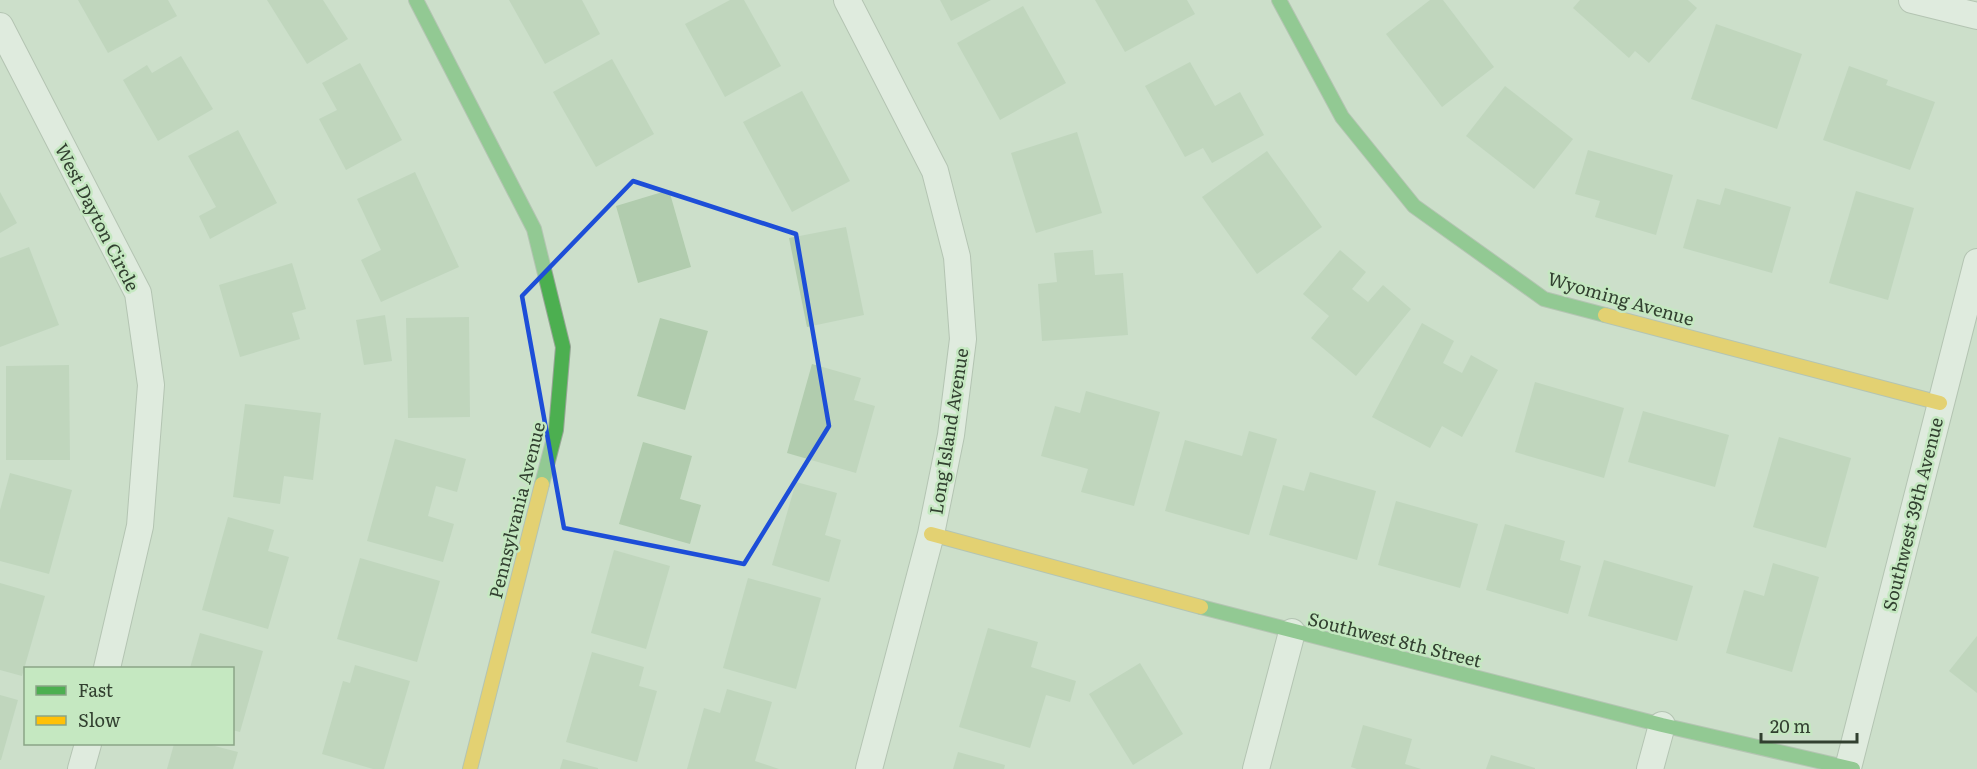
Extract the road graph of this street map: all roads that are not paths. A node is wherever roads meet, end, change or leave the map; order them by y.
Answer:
1 (416, 0) edge
2 (847, 0) edge
3 (1279, 0) edge
4 (1912, 0) edge
5 (1977, 16) edge
6 (0, 26) edge
7 (1977, 262) edge
8 (1940, 403) junction
9 (931, 534) junction
10 (1292, 632) junction
11 (107, 667) edge
12 (1662, 725) junction
13 (88, 745) edge
14 (1850, 768) edge
15 (81, 769) edge
16 (470, 769) edge
17 (869, 769) edge
18 (1256, 769) edge
19 (1650, 769) edge

1 - 16 street, Pennsylvania Avenue
2 - 9 street, Long Island Avenue
3 - 8 street, Wyoming Avenue
4 - 5 street
6 - 11 street, West Dayton Circle
7 - 8 street, Southwest 39th Avenue
8 - 14 street, Southwest 39th Avenue
9 - 10 street, Southwest 8th Street
9 - 17 street, Long Island Avenue
10 - 12 street, Southwest 8th Street
10 - 18 street
12 - 14 street, Southwest 8th Street
12 - 19 street
13 - 15 street

